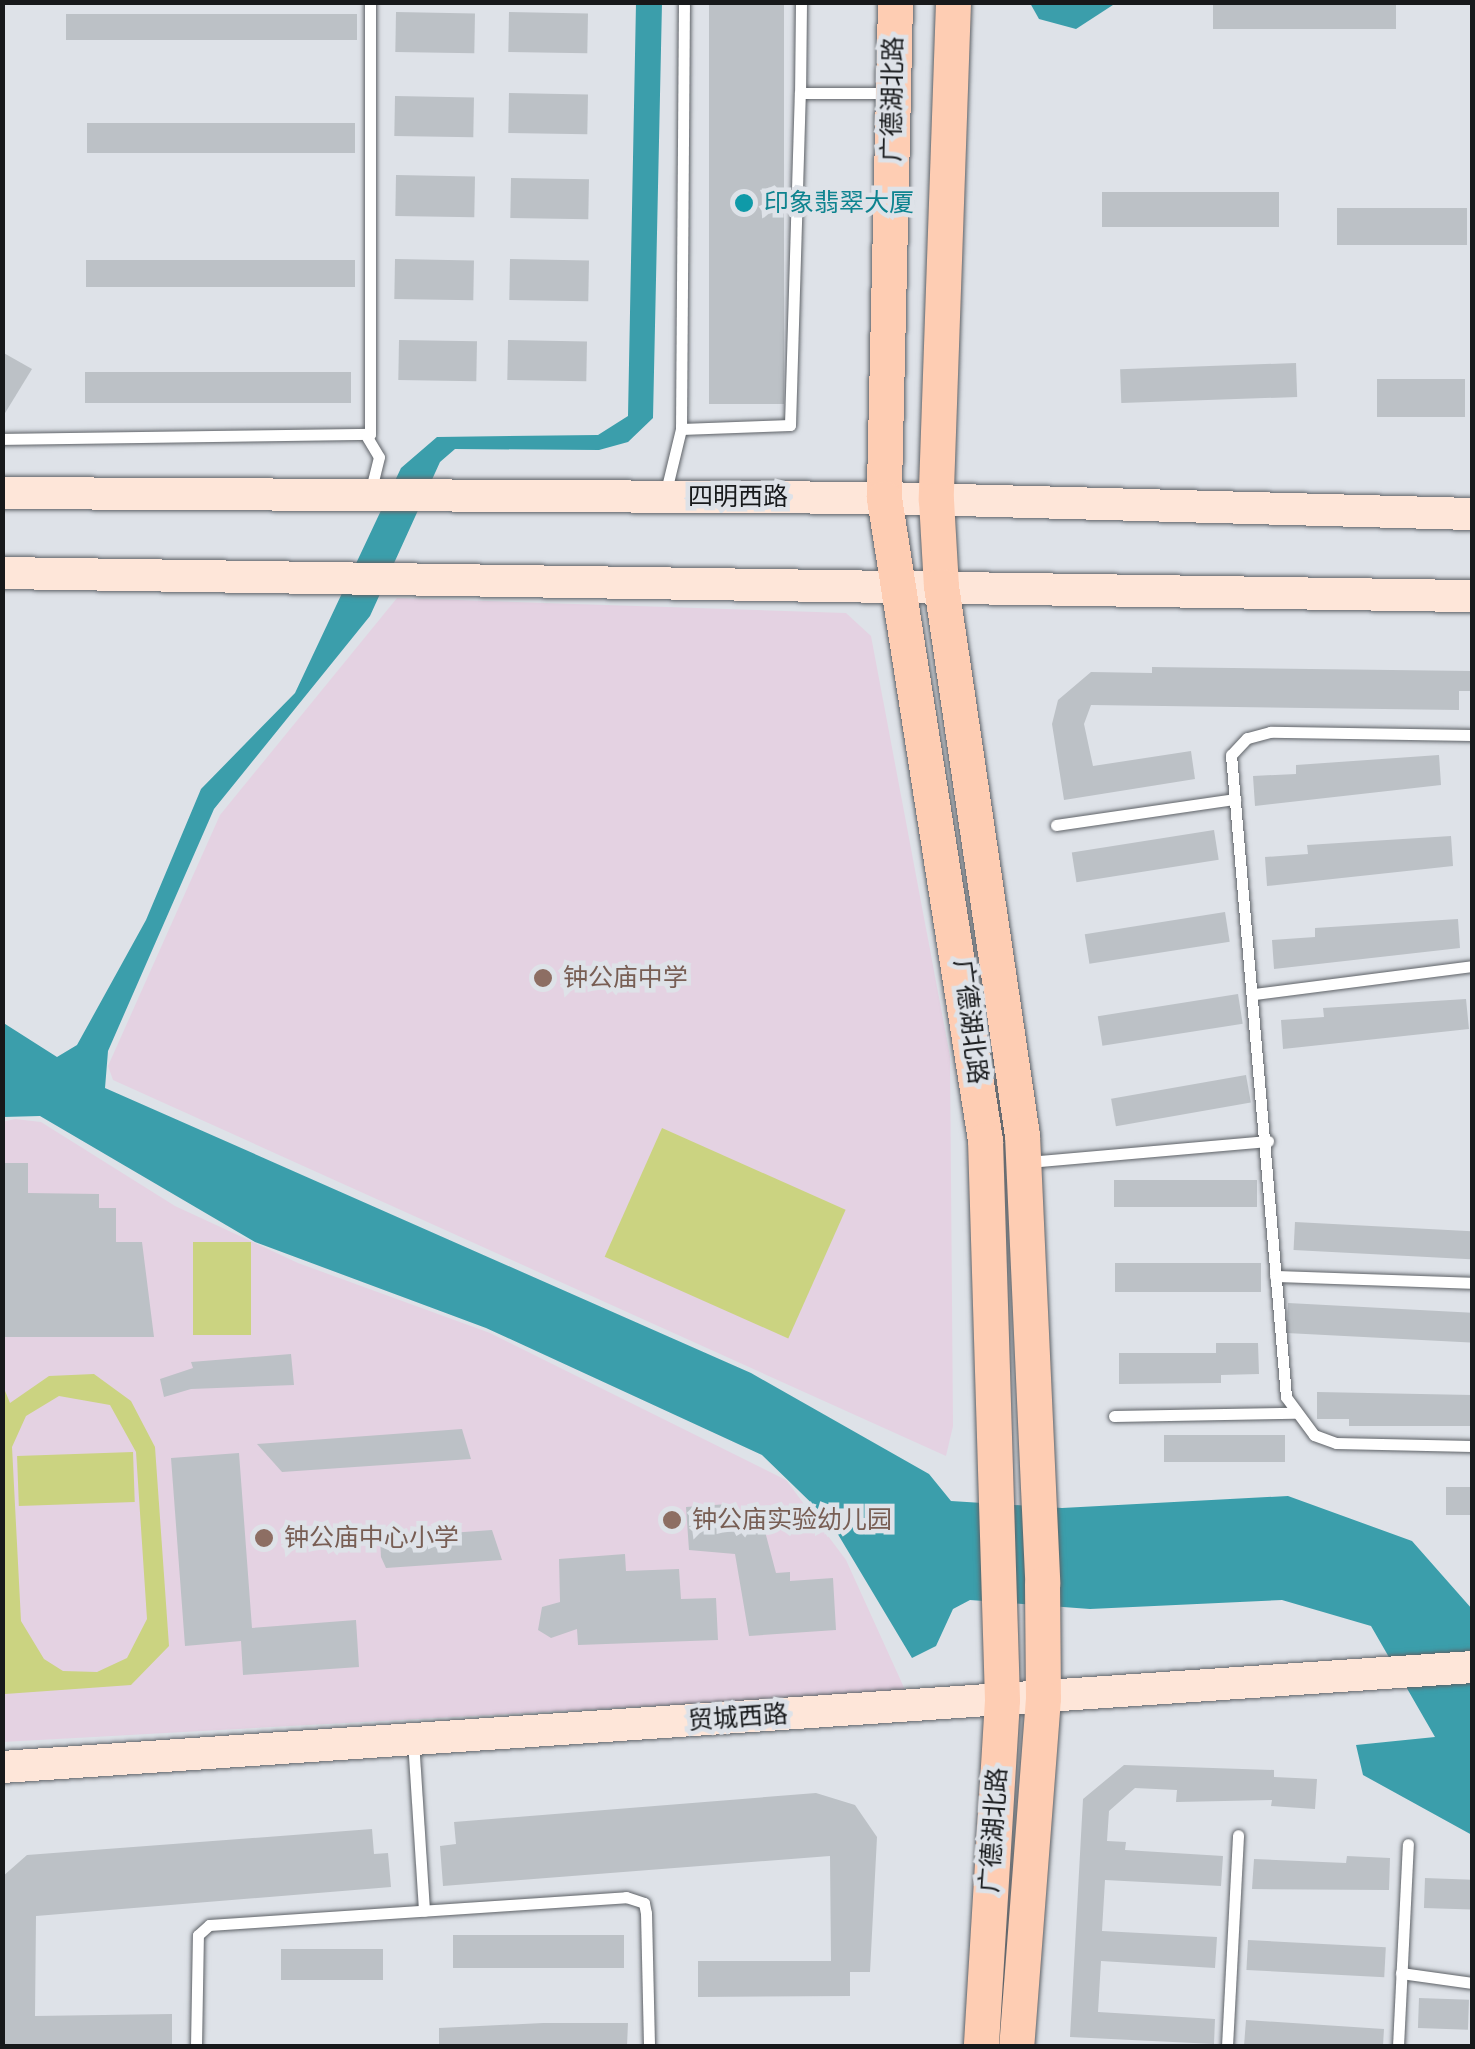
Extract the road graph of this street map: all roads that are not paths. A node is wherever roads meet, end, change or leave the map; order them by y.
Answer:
1 (370, 2) edge
2 (684, 2) edge
3 (801, 2) edge
4 (895, 2) edge
5 (953, 2) edge
6 (800, 93) junction
7 (893, 93) junction
8 (680, 429) junction
9 (367, 437) junction
10 (2, 439) edge
11 (2, 493) edge
12 (376, 496) junction
13 (665, 496) junction
14 (884, 498) junction
15 (936, 500) junction
16 (1472, 514) edge
17 (2, 573) edge
18 (900, 586) junction
19 (941, 586) junction
20 (1472, 596) edge
21 (1472, 736) edge
22 (1235, 800) junction
23 (1056, 825) dead end
24 (1472, 966) edge
25 (1254, 994) junction
26 (1268, 1142) junction
27 (1023, 1162) junction
28 (1275, 1276) junction
29 (1472, 1283) edge
30 (1294, 1413) junction
31 (1114, 1416) dead end
32 (1472, 1446) edge
33 (1472, 1667) edge
34 (1042, 1698) junction
35 (1002, 1700) junction
36 (413, 1739) junction
37 (2, 1766) edge
38 (1238, 1835) dead end
39 (1408, 1844) dead end
40 (424, 1911) junction
41 (1401, 1974) junction
42 (1472, 1982) edge
43 (196, 2046) edge
44 (648, 2046) edge
45 (981, 2046) edge
46 (1016, 2046) edge
47 (1227, 2046) edge
48 (1398, 2046) edge

1 - 9 lane
2 - 8 lane
3 - 6 lane
4 - 7 main road, 广德湖北路
5 - 15 main road, 广德湖北路
6 - 7 lane
6 - 8 lane
7 - 14 main road, 广德湖北路
8 - 13 lane
9 - 10 lane
9 - 12 lane
11 - 12 main road, 四明西路
12 - 13 main road, 四明西路
13 - 14 main road, 四明西路
14 - 15 main road, 四明西路
14 - 18 main road, 广德湖北路
15 - 16 main road, 四明西路
15 - 19 main road, 广德湖北路
17 - 18 main road
18 - 19 main road
18 - 35 main road, 广德湖北路
19 - 20 main road
19 - 27 main road, 广德湖北路
21 - 22 lane
22 - 23 lane
22 - 25 lane
24 - 25 lane
25 - 26 lane
26 - 27 lane
26 - 28 lane
27 - 34 main road, 广德湖北路
28 - 29 lane
28 - 30 lane
30 - 31 lane
30 - 32 lane
33 - 34 main road, 贸城西路
34 - 35 main road, 贸城西路
34 - 46 main road, 广德湖北路
35 - 36 main road, 贸城西路
35 - 45 main road, 广德湖北路
36 - 37 main road, 贸城西路
36 - 40 lane
38 - 47 lane
39 - 41 lane
40 - 43 lane
40 - 44 lane
41 - 42 lane
41 - 48 lane

